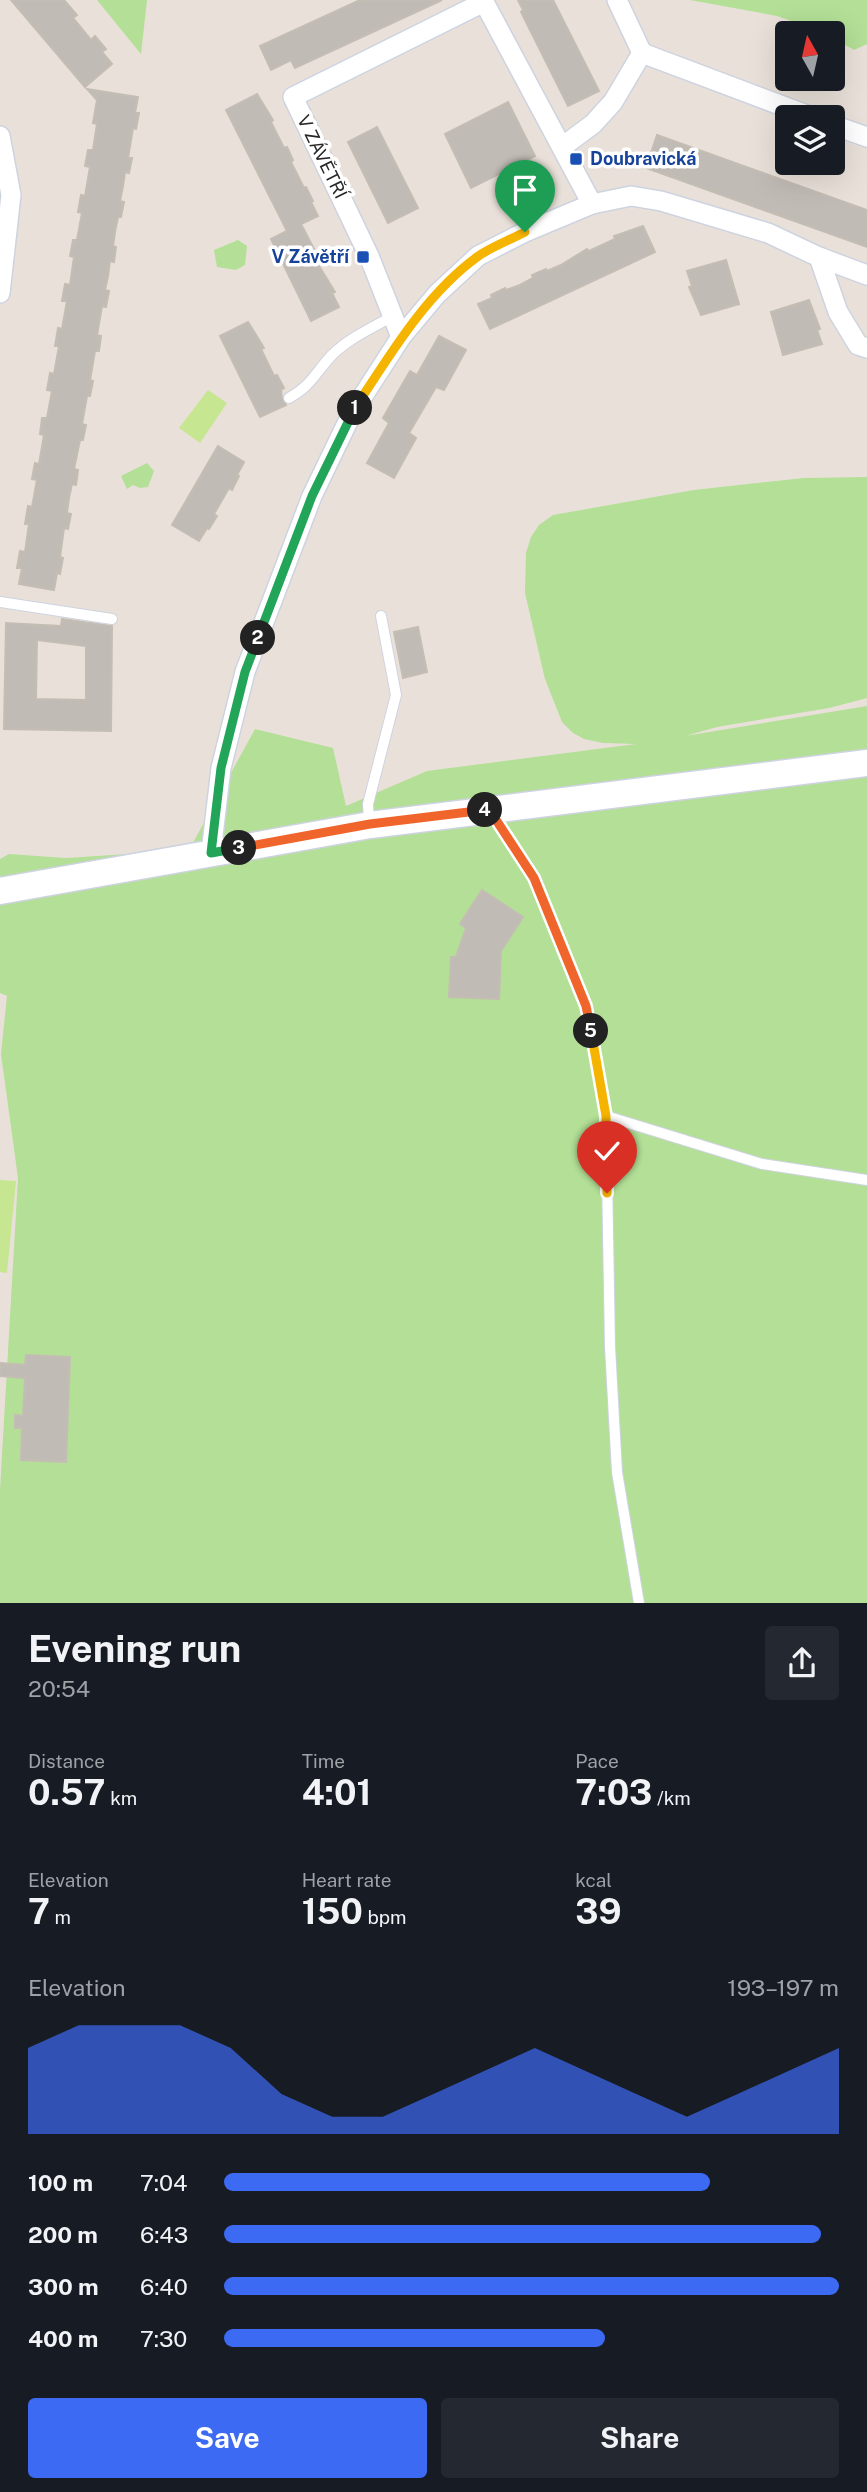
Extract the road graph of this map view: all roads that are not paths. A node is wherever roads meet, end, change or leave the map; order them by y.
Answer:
1 (617, 0) edge
2 (484, 1) edge
3 (642, 52) junction
4 (781, 105) edge
5 (845, 129) edge
6 (0, 136) edge
7 (867, 137) edge
8 (562, 147) junction
9 (592, 204) junction
10 (819, 257) junction
11 (867, 275) edge
12 (0, 293) edge
13 (393, 316) junction
14 (401, 337) junction
15 (867, 348) edge
16 (289, 398) dead end
17 (0, 602) edge
18 (381, 615) dead end
19 (112, 619) dead end
20 (867, 763) edge
21 (489, 809) junction
22 (370, 824) junction
23 (211, 853) junction
24 (0, 891) edge
25 (606, 1116) junction
26 (867, 1180) edge
27 (639, 1603) edge

1 - 3 street
2 - 8 street, V ZÁVĚTŘÍ
2 - 13 street, V ZÁVĚTŘÍ
3 - 4 street
3 - 8 street
5 - 7 street
6 - 12 street
8 - 9 street, V ZÁVĚTŘÍ
9 - 10 street
9 - 14 street
10 - 11 street
10 - 15 street
13 - 14 street, V ZÁVĚTŘÍ
13 - 16 lane
14 - 23 street
17 - 19 lane
18 - 22 lane
20 - 21 street
21 - 22 street
21 - 25 lane
22 - 23 street
23 - 24 street
25 - 26 lane
25 - 27 lane

